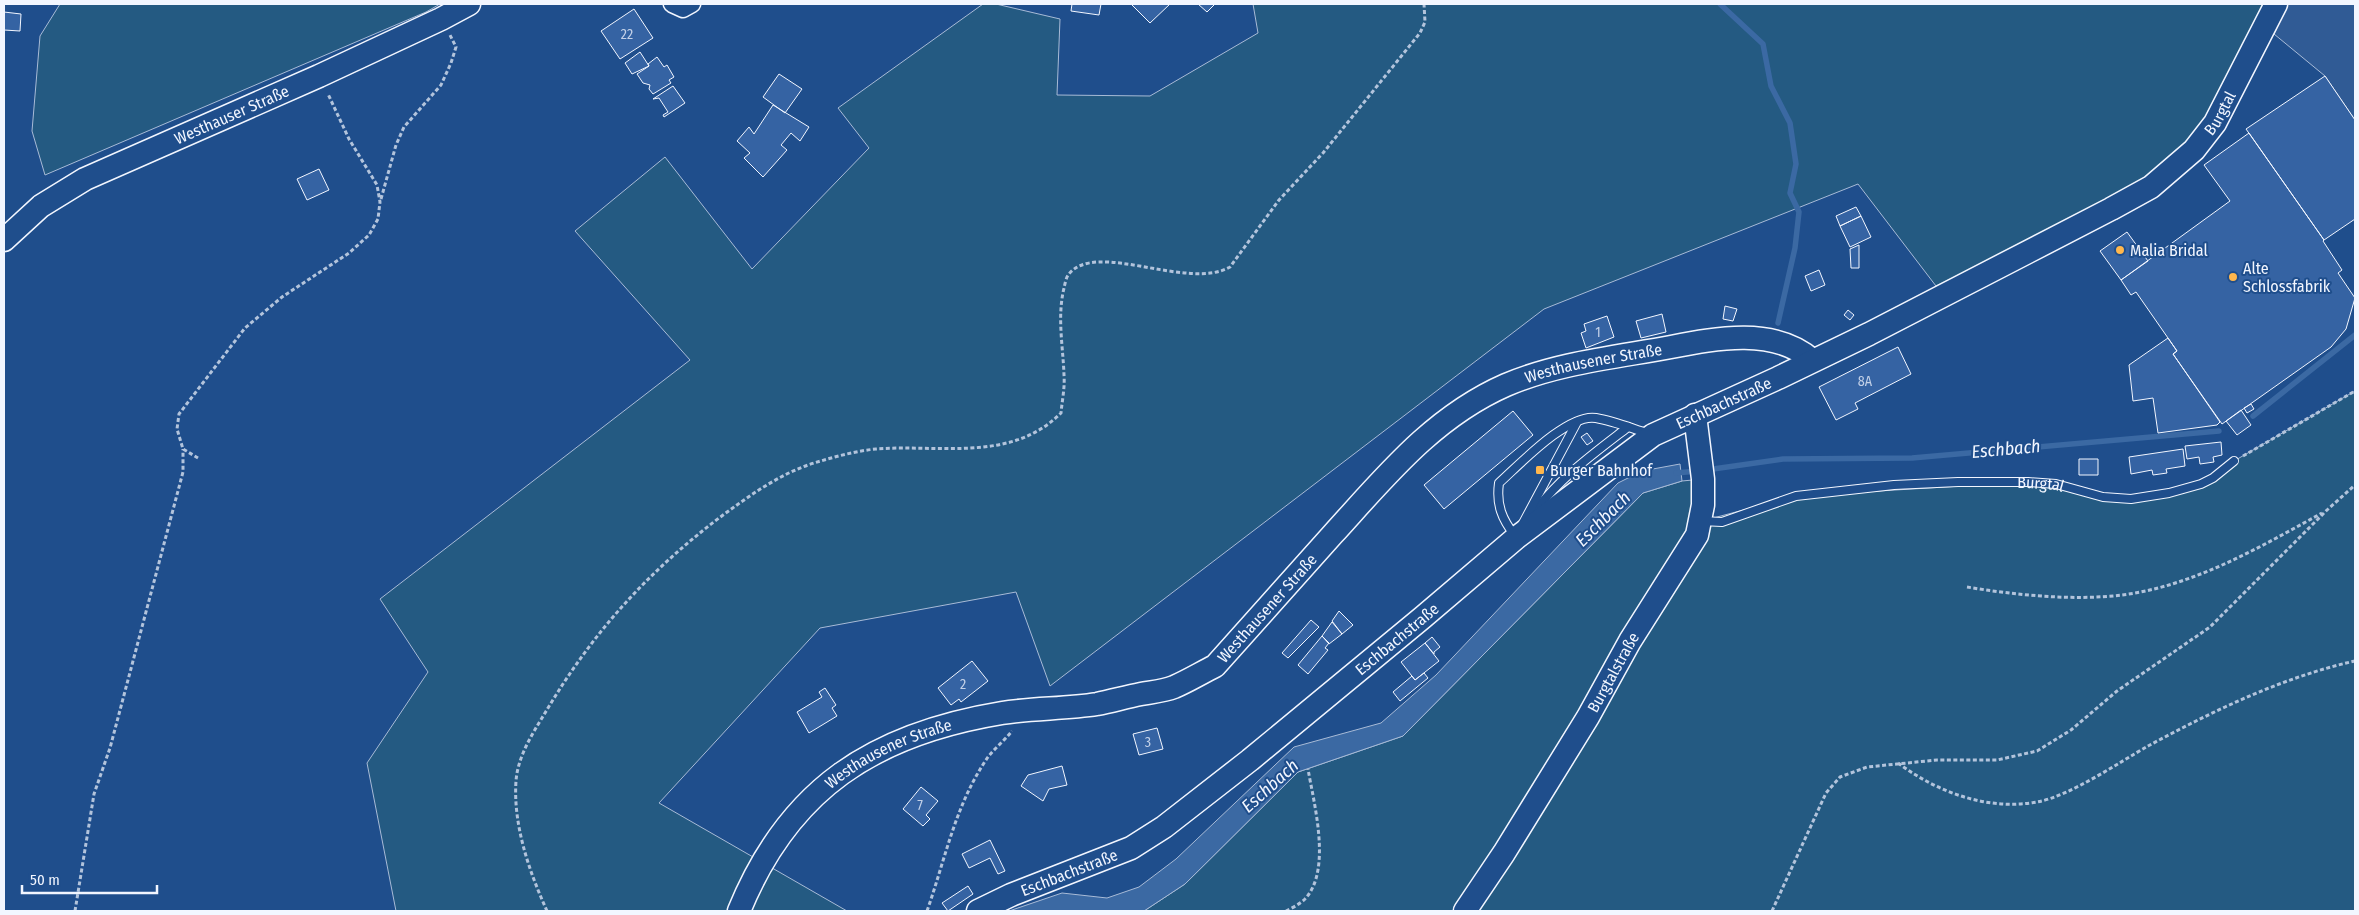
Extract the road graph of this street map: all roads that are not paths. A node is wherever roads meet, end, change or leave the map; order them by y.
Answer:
1 (469, 4) edge
2 (672, 4) edge
3 (692, 4) edge
4 (2276, 4) edge
5 (4, 240) edge
6 (1812, 360) junction
7 (1695, 415) junction
8 (1577, 421) junction
9 (1628, 428) junction
10 (1653, 435) junction
11 (2234, 461) road end
12 (1701, 521) junction
13 (1516, 538) junction
14 (739, 911) edge
15 (978, 911) edge
16 (1465, 911) edge

1 - 5 main road, Westhauser Straße
2 - 3 street
4 - 6 main road, Burgtal
6 - 7 main road, Eschbachstraße
6 - 14 main road, Westhausener Straße
7 - 10 main road, Eschbachstraße
7 - 12 main road, Burgtalstraße
8 - 9 lane
8 - 13 lane
8 - 13 lane
9 - 10 lane
9 - 13 lane
10 - 13 main road, Eschbachstraße
11 - 12 lane, Burgtal
12 - 16 main road, Burgtalstraße
13 - 15 main road, Eschbachstraße

